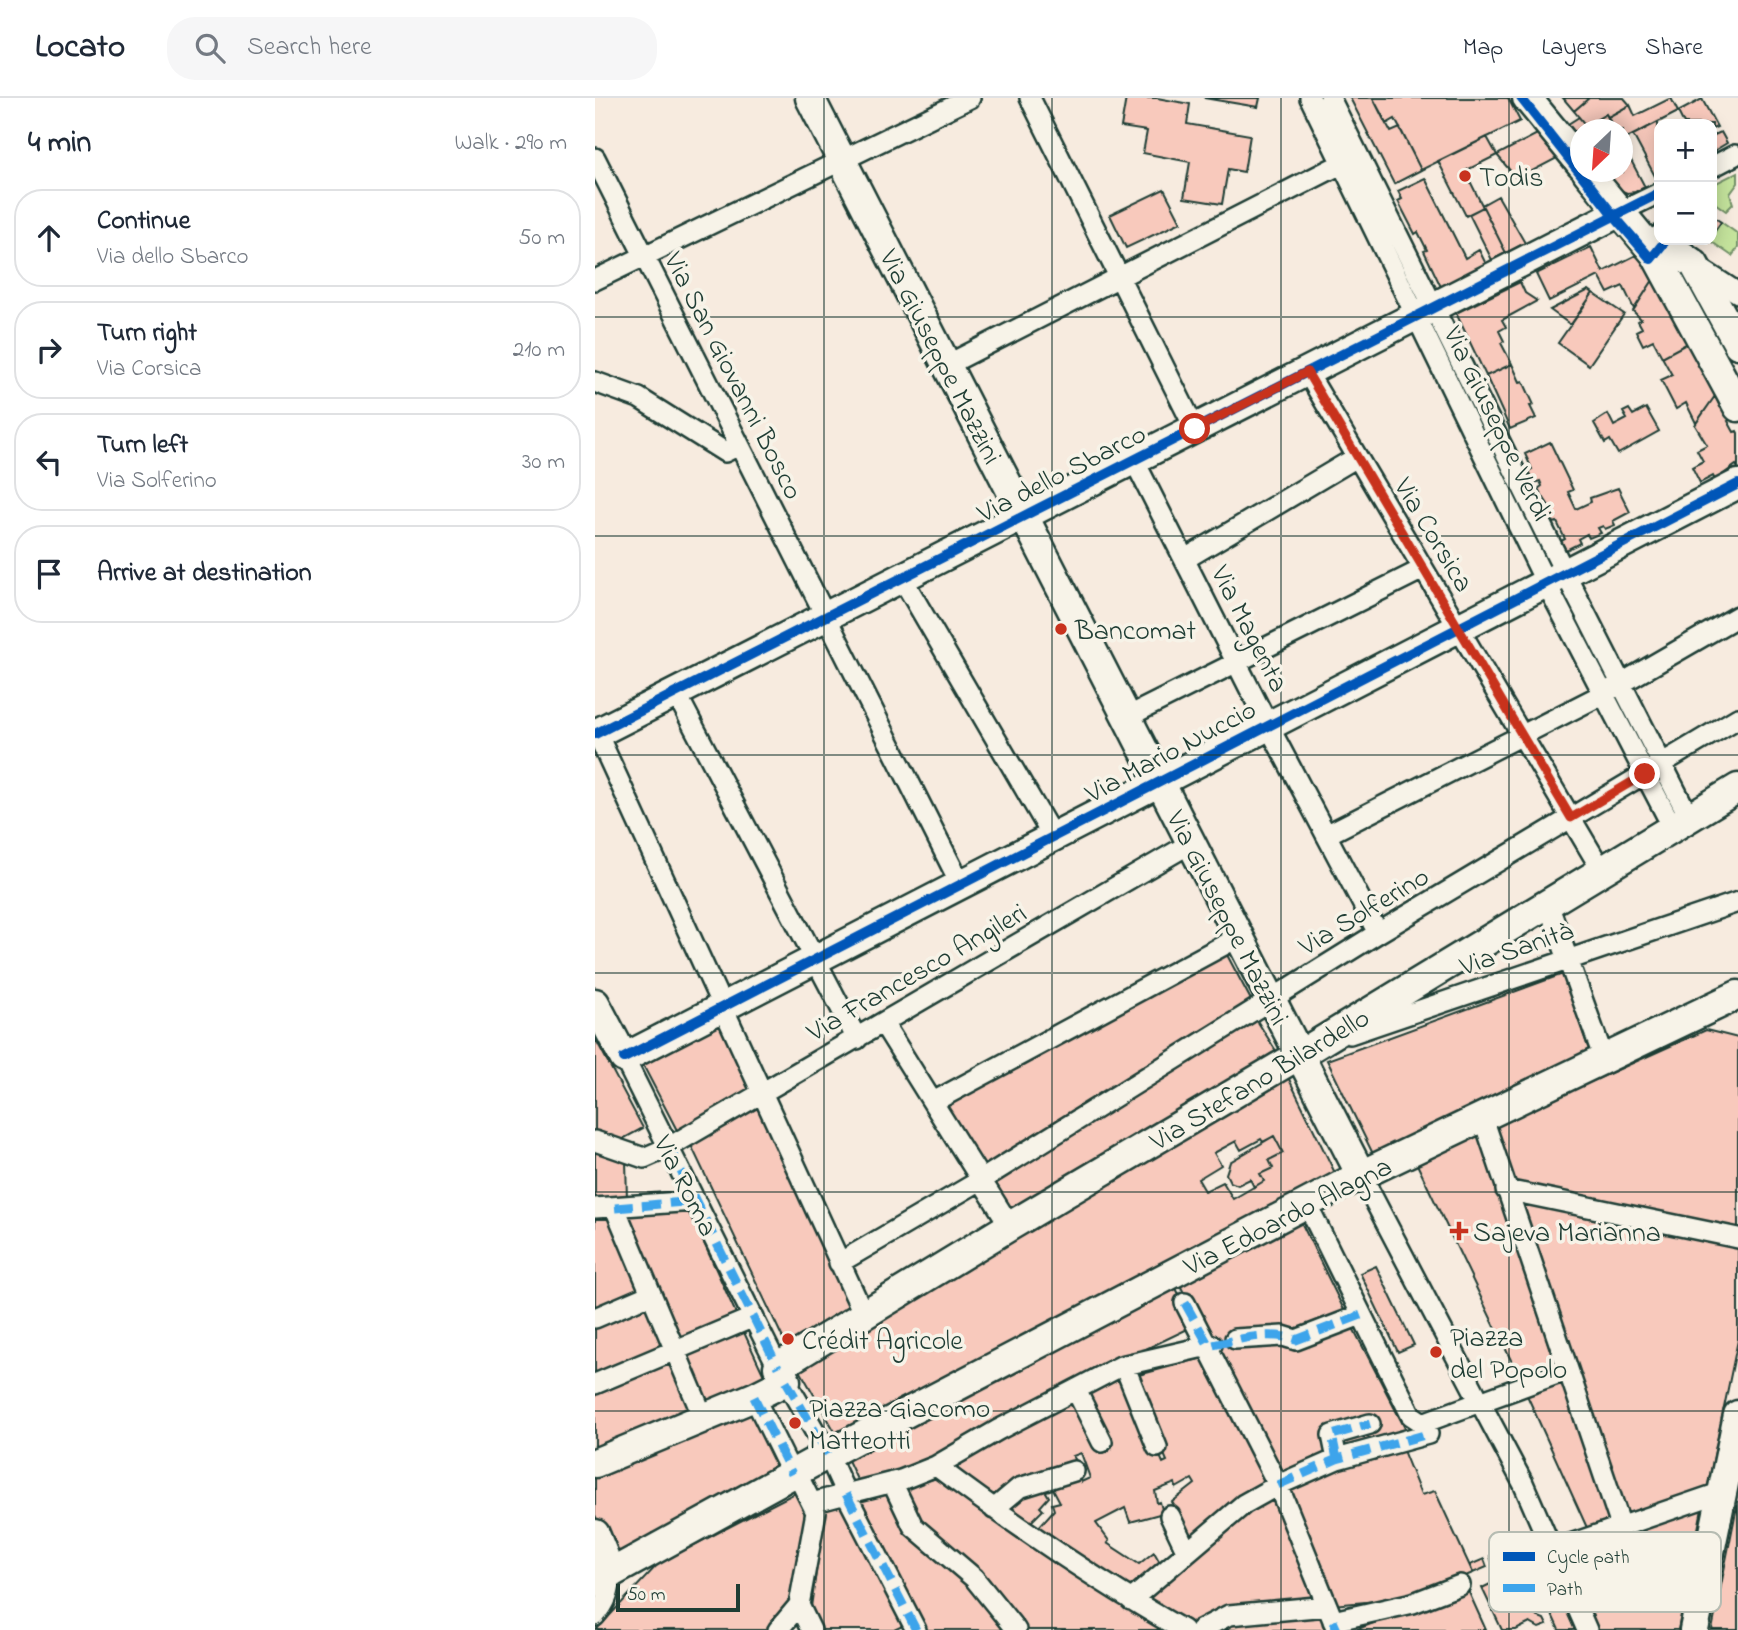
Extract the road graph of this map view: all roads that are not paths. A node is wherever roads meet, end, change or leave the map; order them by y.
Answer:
1 (810, 98) edge
2 (970, 98) edge
3 (1030, 98) edge
4 (1310, 98) edge
5 (1331, 98) edge
6 (1527, 98) edge
7 (1570, 152) edge
8 (1735, 155) dead end
9 (595, 158) edge
10 (842, 160) junction
11 (1341, 164) junction
12 (1717, 164) edge
13 (1595, 182) edge
14 (1654, 195) edge
15 (1620, 212) junction
16 (1654, 235) edge
17 (1668, 245) edge
18 (645, 256) junction
19 (1694, 264) junction
20 (1119, 277) junction
21 (595, 280) edge
22 (1738, 293) edge
23 (1425, 312) junction
24 (1738, 344) edge
25 (947, 365) junction
26 (1307, 372) junction
27 (595, 382) edge
28 (1738, 407) edge
29 (1195, 429) junction
30 (739, 445) junction
31 (1357, 457) junction
32 (1134, 460) junction
33 (1738, 484) edge
34 (1024, 516) junction
35 (1185, 559) junction
36 (1423, 569) junction
37 (902, 578) junction
38 (1555, 578) junction
39 (1738, 616) edge
40 (826, 617) junction
41 (1458, 628) junction
42 (1237, 662) junction
43 (1621, 684) junction
44 (677, 692) junction
45 (1603, 694) junction
46 (1127, 718) junction
47 (1738, 718) edge
48 (1268, 725) junction
49 (596, 734) edge
50 (1523, 736) junction
51 (1653, 769) junction
52 (1160, 782) junction
53 (1738, 788) edge
54 (1571, 818) junction
55 (1681, 822) junction
56 (1326, 835) junction
57 (1053, 837) junction
58 (1191, 843) junction
59 (1601, 869) junction
60 (961, 884) junction
61 (1738, 902) edge
62 (1548, 904) junction
63 (1378, 933) junction
64 (1239, 937) junction
65 (816, 959) junction
66 (1567, 959) junction
67 (1738, 995) edge
68 (1271, 999) junction
69 (595, 1003) edge
70 (723, 1007) junction
71 (883, 1023) junction
72 (857, 1038) junction
73 (1306, 1051) junction
74 (624, 1058) junction
75 (1604, 1059) junction
76 (762, 1093) junction
77 (933, 1102) junction
78 (1483, 1118) junction
79 (595, 1141) edge
80 (669, 1147) junction
81 (1361, 1175) junction
82 (981, 1180) junction
83 (1506, 1190) junction
84 (695, 1201) junction
85 (1307, 1204) junction
86 (605, 1208) edge
87 (1010, 1226) junction
88 (1738, 1238) edge
89 (839, 1263) junction
90 (651, 1294) junction
91 (1185, 1303) dead end
92 (864, 1315) junction
93 (595, 1318) edge
94 (1355, 1318) junction
95 (747, 1320) junction
96 (1235, 1339) dead end
97 (1210, 1346) junction
98 (675, 1351) junction
99 (1123, 1365) junction
100 (1568, 1370) junction
101 (782, 1374) junction
102 (595, 1384) edge
103 (1076, 1390) junction
104 (754, 1397) junction
105 (1480, 1402) junction
106 (1738, 1415) edge
107 (703, 1417) junction
108 (1370, 1424) dead end
109 (1428, 1434) dead end
110 (1102, 1443) dead end
111 (1157, 1447) dead end
112 (836, 1450) junction
113 (1337, 1459) junction
114 (595, 1463) edge
115 (936, 1466) junction
116 (1074, 1471) dead end
117 (792, 1474) junction
118 (892, 1482) junction
119 (1278, 1485) junction
120 (1722, 1492) junction
121 (851, 1493) junction
122 (814, 1508) junction
123 (994, 1509) junction
124 (1170, 1516) dead end
125 (1621, 1526) junction
126 (1545, 1532) edge
127 (1604, 1532) edge
128 (1714, 1532) edge
129 (595, 1534) edge
130 (1187, 1552) junction
131 (603, 1578) edge
132 (1460, 1585) dead end
133 (1131, 1600) junction
134 (799, 1605) junction
135 (1579, 1612) edge
136 (1698, 1612) edge
137 (595, 1616) edge
138 (1332, 1619) edge
139 (778, 1630) edge
140 (811, 1630) edge
141 (916, 1630) edge
142 (1016, 1630) edge
143 (1183, 1630) edge
144 (1200, 1630) edge
145 (1587, 1630) edge
146 (1694, 1630) edge

1 - 10 main road, Via Giuseppe Mazzini
2 - 10 street
3 - 20 street
4 - 11 street, Via Giuseppe Verdi
5 - 23 street, Via Giuseppe Verdi
6 - 7 main road
8 - 12 street
9 - 18 street, Via San Giovanni Bosco
10 - 18 street
10 - 25 main road, Via Giuseppe Mazzini
11 - 20 street
11 - 23 street, Via Giuseppe Verdi
13 - 15 main road
14 - 15 street, Via dello Sbarco
15 - 16 main road
15 - 23 main road, Via dello Sbarco
15 - 28 main road
17 - 19 main road
18 - 21 street
18 - 30 street, Via San Giovanni Bosco
19 - 22 street
19 - 24 main road
20 - 25 street
20 - 29 street
23 - 26 main road, Via dello Sbarco
23 - 38 street, Via Giuseppe Verdi
25 - 34 main road, Via Giuseppe Mazzini
26 - 29 main road, Via dello Sbarco
26 - 31 street, Via Corsica
27 - 30 street
29 - 32 main road, Via dello Sbarco
30 - 40 street, Via San Giovanni Bosco
31 - 35 street
31 - 36 street, Via Corsica
32 - 34 main road, Via dello Sbarco
32 - 35 street, Via Magenta
33 - 38 main road, Via Mario Nuccio
34 - 37 main road, Via dello Sbarco
34 - 46 main road, Via Giuseppe Mazzini
35 - 42 street, Via Magenta
36 - 41 street, Via Corsica
36 - 42 street
37 - 40 main road, Via dello Sbarco
37 - 57 street
38 - 41 main road, Via Mario Nuccio
38 - 43 street
38 - 45 street
39 - 43 street
40 - 44 main road, Via dello Sbarco
40 - 60 street, Via San Giovanni Bosco
41 - 48 main road, Via Mario Nuccio
41 - 50 street, Via Corsica
42 - 46 street
42 - 48 street, Via Magenta
43 - 45 street
43 - 51 street
44 - 49 main road, Via dello Sbarco
44 - 65 street
45 - 50 street
45 - 51 street
46 - 52 main road, Via Giuseppe Mazzini
47 - 51 street, Via Solferino
48 - 52 main road, Via Mario Nuccio
48 - 56 street, Via Magenta
49 - 70 street
50 - 54 street, Via Corsica
50 - 56 street
51 - 54 street, Via Solferino
51 - 55 street
52 - 57 main road, Via Mario Nuccio
52 - 58 main road, Via Giuseppe Mazzini
53 - 55 main road, Via Stefano Bilardello
54 - 59 street, Via Corsica
54 - 63 street, Via Solferino
55 - 59 main road, Via Stefano Bilardello
56 - 63 street, Via Magenta
57 - 60 main road, Via Mario Nuccio
58 - 64 main road, Via Giuseppe Mazzini
58 - 71 street, Via Francesco Angileri
59 - 62 main road, Via Stefano Bilardello
60 - 65 main road, Via Mario Nuccio
61 - 66 street, Via Sanità
62 - 66 street
62 - 73 main road, Via Stefano Bilardello
63 - 68 street, Via Solferino
64 - 68 main road, Via Giuseppe Mazzini
64 - 77 street
65 - 70 main road, Via Mario Nuccio
65 - 72 street
66 - 73 street, Via Sanità
66 - 75 street
67 - 75 main road, Via Edoardo Alagna
68 - 73 main road, Via Giuseppe Mazzini
68 - 82 street, Via Solferino
69 - 74 main road, Via Roma
70 - 74 main road, Via Mario Nuccio
70 - 76 street
71 - 72 street, Via Francesco Angileri
71 - 77 street
72 - 76 street, Via Francesco Angileri
73 - 81 main road, Via Giuseppe Mazzini
73 - 87 main road, Via Stefano Bilardello
74 - 80 street, Via Roma
75 - 78 main road, Via Edoardo Alagna
76 - 80 street, Via Francesco Angileri
76 - 89 street
77 - 82 street
78 - 81 main road, Via Edoardo Alagna
78 - 83 street
79 - 80 street, Via Francesco Angileri
80 - 84 street, Via Roma
81 - 85 main road, Via Edoardo Alagna
81 - 105 street
82 - 87 street
82 - 89 street, Via Solferino
83 - 88 street
83 - 100 street
84 - 86 street
84 - 95 street, Via Roma
85 - 94 street
85 - 112 main road, Via Edoardo Alagna
86 - 90 street
87 - 92 main road, Via Stefano Bilardello
89 - 92 street
90 - 93 street
90 - 98 street
91 - 97 street
92 - 101 main road, Via Stefano Bilardello
94 - 96 street
94 - 105 street
95 - 98 street
95 - 101 street, Via Roma
97 - 99 street
97 - 119 street
98 - 102 street
98 - 107 street
99 - 103 street
99 - 111 street
100 - 105 street
100 - 125 street
101 - 104 main road, Via Stefano Bilardello
101 - 112 street
103 - 110 street
103 - 115 street
104 - 107 main road, Via Stefano Bilardello
104 - 117 street
105 - 126 street
106 - 120 main road
107 - 114 main road, Via Stefano Bilardello
108 - 113 street
109 - 113 street
112 - 117 main road, Via Edoardo Alagna
112 - 121 street
113 - 119 street
115 - 118 street
115 - 123 street
116 - 123 street
117 - 122 street
117 - 131 main road, Via Edoardo Alagna
118 - 121 street
118 - 142 street
119 - 130 street
119 - 138 street
120 - 125 street
120 - 128 main road
121 - 122 street
121 - 141 street
122 - 134 street
123 - 133 street
124 - 130 street
125 - 127 street
129 - 131 main road
130 - 133 street
131 - 137 street
132 - 138 street
133 - 143 street
134 - 139 street
134 - 140 street
135 - 145 street
136 - 146 main road
138 - 144 street

